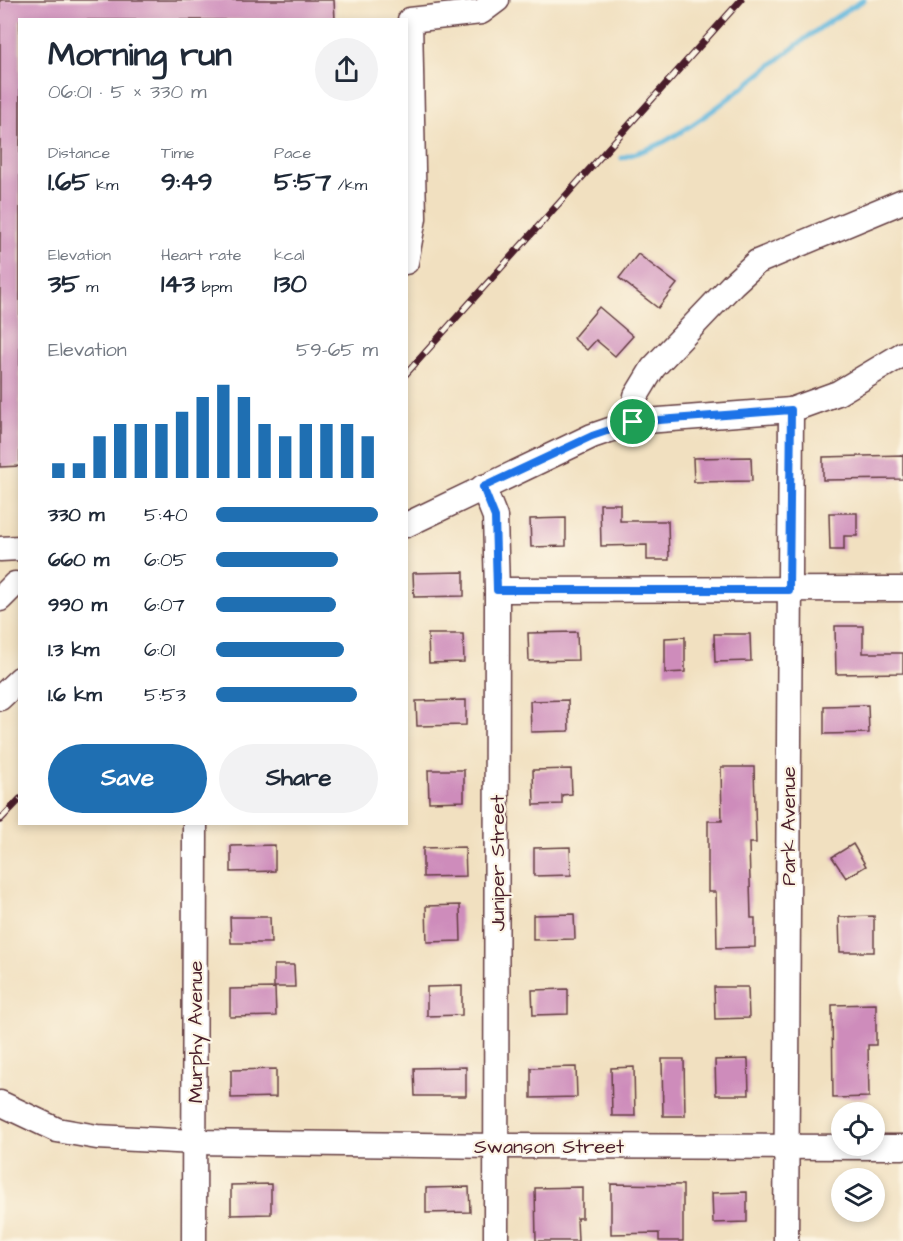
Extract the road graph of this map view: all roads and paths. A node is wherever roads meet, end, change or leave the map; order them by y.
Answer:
1 (496, 0) edge
2 (903, 201) edge
3 (408, 251) edge
4 (903, 354) edge
5 (791, 410) junction
6 (633, 422) junction
7 (483, 487) junction
8 (408, 524) edge
9 (18, 548) edge
10 (0, 549) edge
11 (903, 589) edge
12 (497, 590) junction
13 (789, 590) junction
14 (18, 681) edge
15 (0, 698) edge
16 (195, 825) edge
17 (0, 1103) edge
18 (195, 1142) junction
19 (498, 1146) junction
20 (786, 1147) junction
21 (903, 1148) edge
22 (194, 1241) edge
23 (496, 1241) edge
24 (786, 1241) edge

1 - 3 street
2 - 6 street
4 - 5 street
5 - 6 street
5 - 13 street, Park Avenue
6 - 7 street
7 - 8 street
7 - 12 street, Juniper Street
9 - 10 street
11 - 13 street
12 - 13 street
12 - 19 street, Juniper Street
13 - 20 street, Park Avenue
14 - 15 street
16 - 18 street, Murphy Avenue
17 - 18 street, Swanson Street
18 - 19 street, Swanson Street
18 - 22 street, Murphy Avenue
19 - 20 street, Swanson Street
19 - 23 street, Juniper Street
20 - 21 street, Swanson Street
20 - 24 street, Park Avenue

